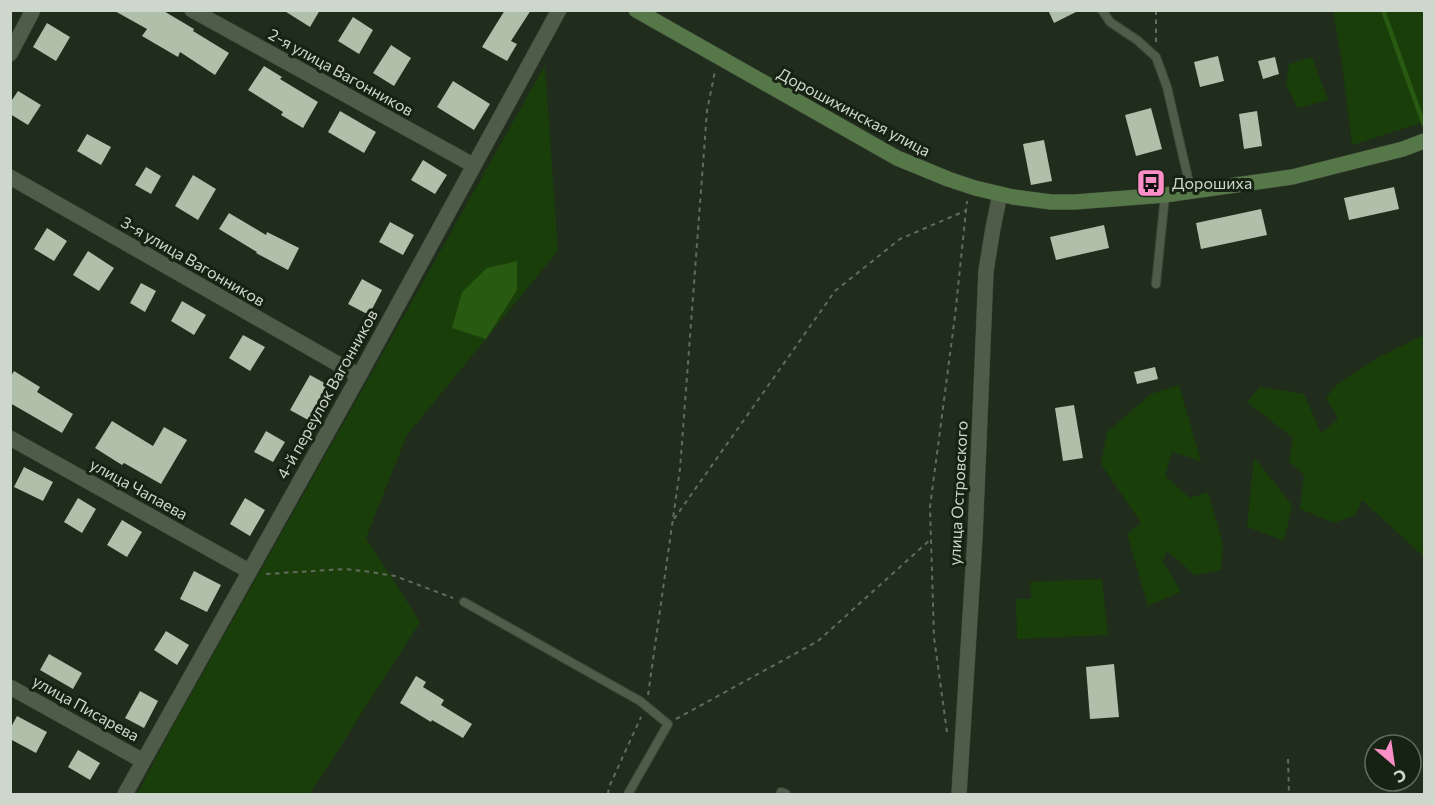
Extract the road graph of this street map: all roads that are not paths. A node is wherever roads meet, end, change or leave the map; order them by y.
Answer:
1 (33, 10) edge
2 (192, 10) edge
3 (559, 10) edge
4 (636, 10) edge
5 (1102, 10) edge
6 (10, 54) edge
7 (1425, 141) edge
8 (473, 165) junction
9 (10, 177) edge
10 (1191, 191) junction
11 (1000, 194) junction
12 (1166, 195) junction
13 (1156, 284) dead end
14 (359, 376) junction
15 (10, 438) edge
16 (249, 571) junction
17 (464, 602) road end
18 (10, 687) edge
19 (143, 761) junction
20 (126, 795) edge
21 (627, 795) edge
22 (959, 795) edge

1 - 6 street
2 - 8 street, 2-я улица Вагонников
3 - 8 street, 4-й переулок Вагонников
4 - 11 street, Дорошихинская улица
5 - 10 lane
7 - 10 street, Дорошихинская улица
8 - 14 street, 4-й переулок Вагонников
9 - 14 street, 3-я улица Вагонников
10 - 12 street, Дорошихинская улица
11 - 12 street, Дорошихинская улица
11 - 22 street, улица Островского
12 - 13 lane
14 - 16 street, 4-й переулок Вагонников
15 - 16 street, улица Чапаева
16 - 19 street, 4-й переулок Вагонников
17 - 21 lane
18 - 19 street, улица Писарева
19 - 20 street, 4-й переулок Вагонников

